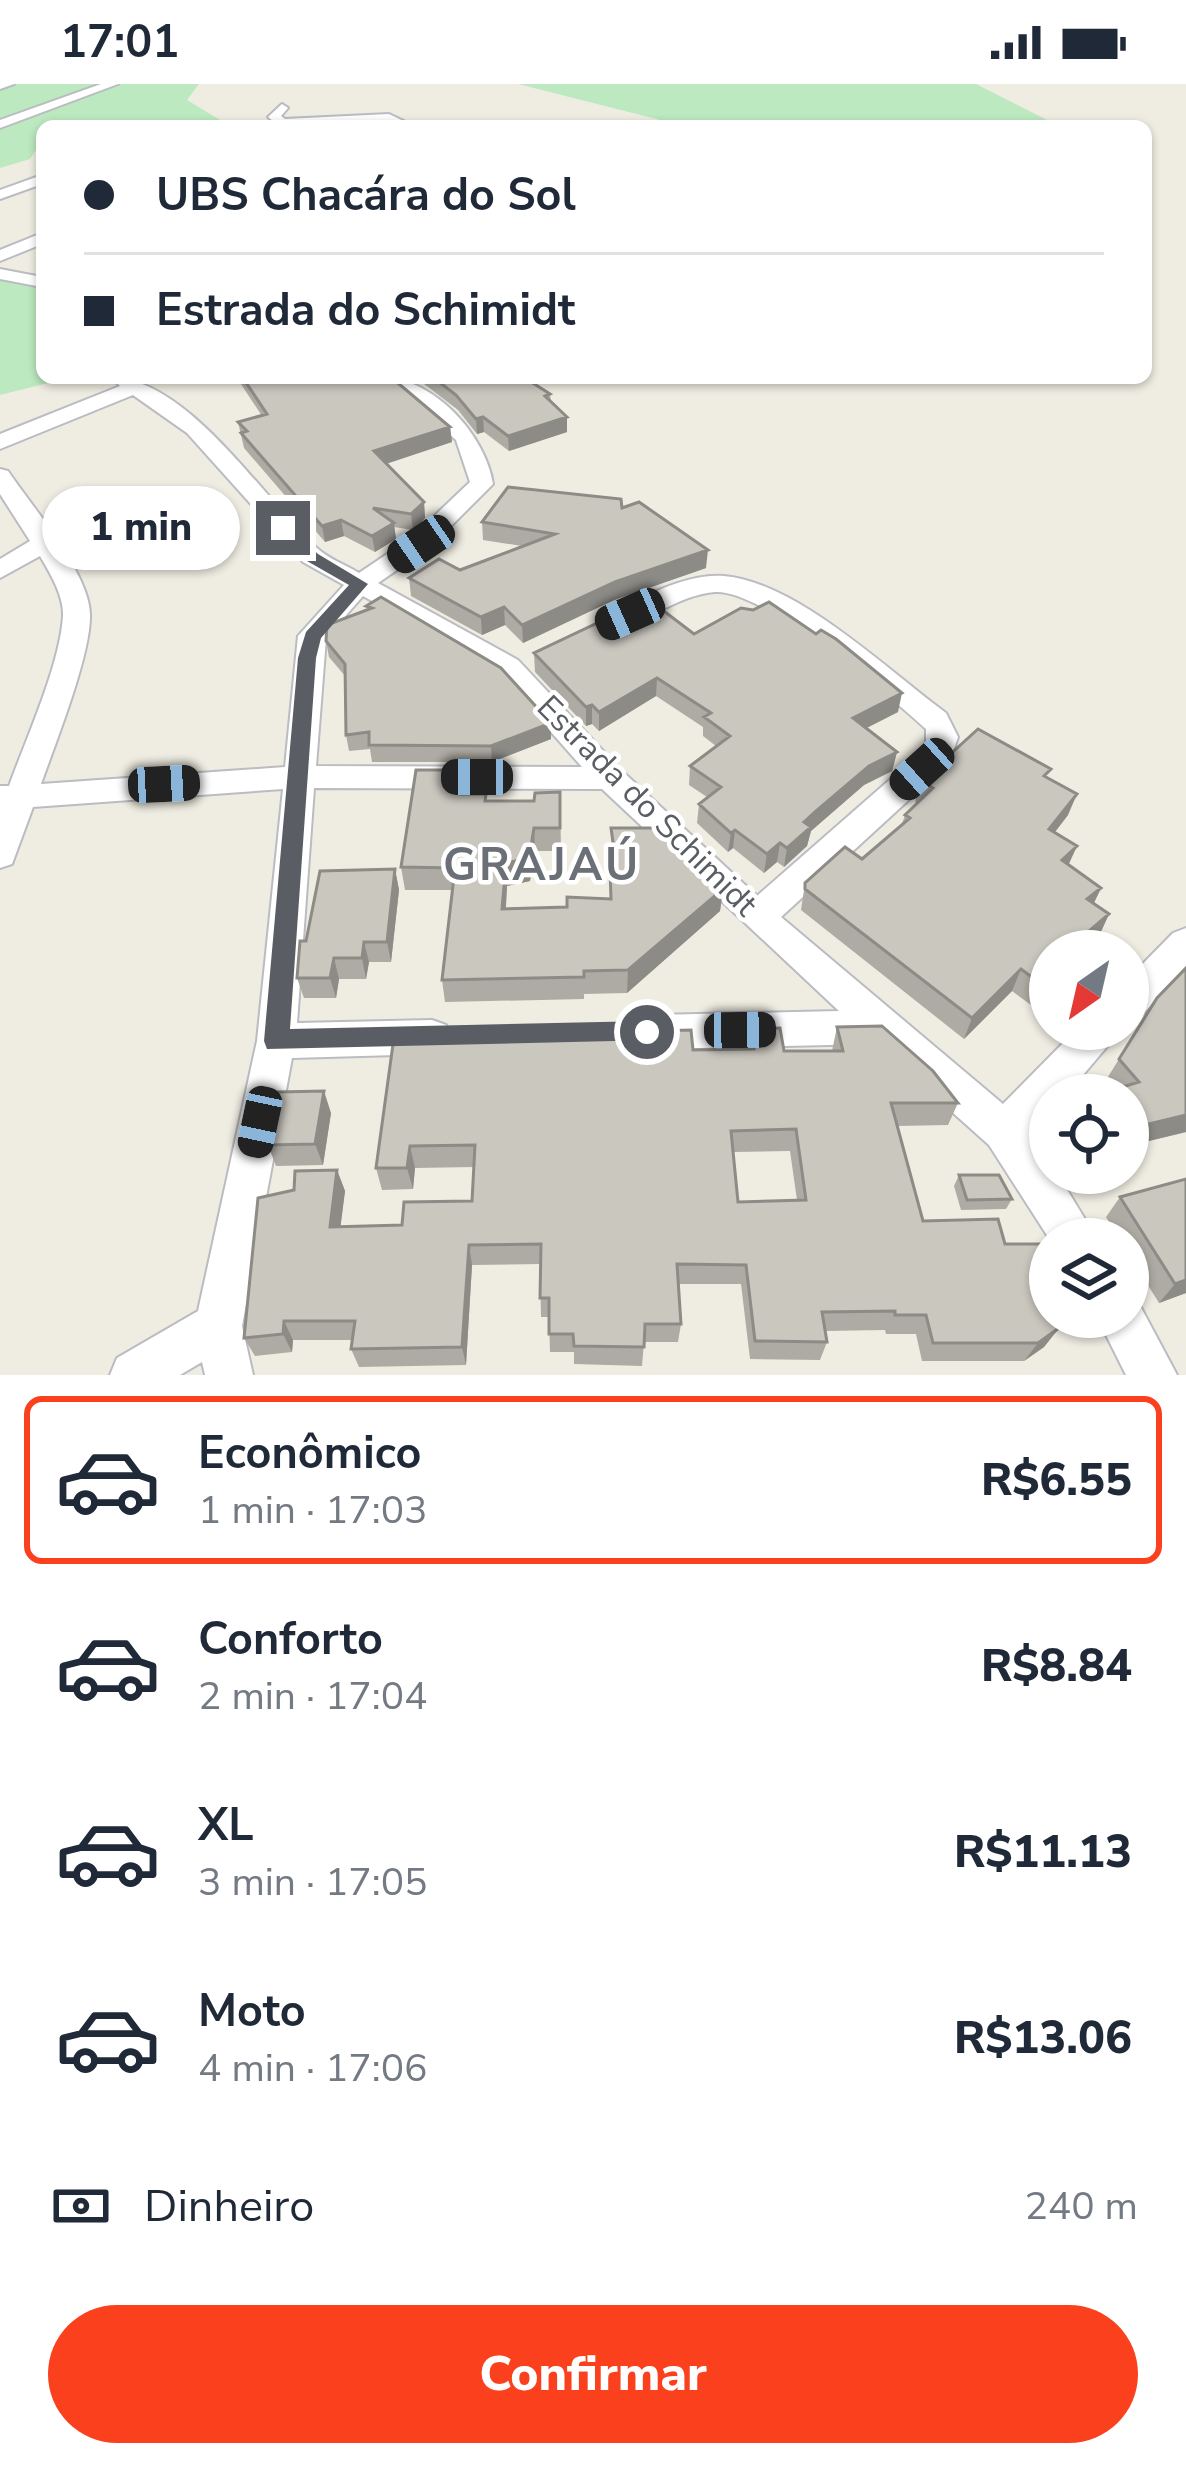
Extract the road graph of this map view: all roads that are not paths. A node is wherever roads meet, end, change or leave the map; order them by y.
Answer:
1 (112, 84) edge
2 (282, 108) dead end
3 (0, 113) edge
4 (22, 116) junction
5 (278, 120) edge
6 (346, 120) edge
7 (394, 120) edge
8 (0, 124) edge
9 (36, 181) edge
10 (0, 195) edge
11 (36, 241) edge
12 (0, 256) edge
13 (0, 274) edge
14 (36, 281) edge
15 (125, 384) edge
16 (132, 384) edge
17 (401, 384) edge
18 (0, 442) edge
19 (0, 476) edge
20 (44, 543) junction
21 (0, 570) edge
22 (359, 584) junction
23 (589, 631) edge
24 (299, 777) junction
25 (610, 778) junction
26 (10, 798) edge
27 (0, 855) edge
28 (758, 917) junction
29 (1186, 944) edge
30 (1149, 982) edge
31 (879, 1027) junction
32 (624, 1033) edge
33 (462, 1036) edge
34 (276, 1041) junction
35 (1083, 1050) edge
36 (1004, 1131) junction
37 (1061, 1218) edge
38 (218, 1326) junction
39 (1132, 1338) edge
40 (134, 1375) edge
41 (229, 1375) edge
42 (1153, 1375) edge

1 - 4 street
2 - 5 street
3 - 4 street
4 - 8 street
6 - 7 street
9 - 10 street
11 - 12 street
13 - 14 street
15 - 18 street
16 - 22 street, Estrada do Schimidt
17 - 22 street
19 - 20 street
20 - 21 street
20 - 26 street
22 - 24 street
22 - 25 street, Estrada do Schimidt
23 - 28 street
24 - 25 street
24 - 26 street
24 - 34 street
25 - 28 street, Estrada do Schimidt
26 - 27 street
28 - 31 street, Estrada do Schimidt
29 - 30 street
31 - 32 street
31 - 36 street, Estrada do Schimidt
33 - 34 street
34 - 38 street
35 - 36 street
36 - 37 street, Estrada do Schimidt
38 - 40 street
38 - 41 street
39 - 42 street

